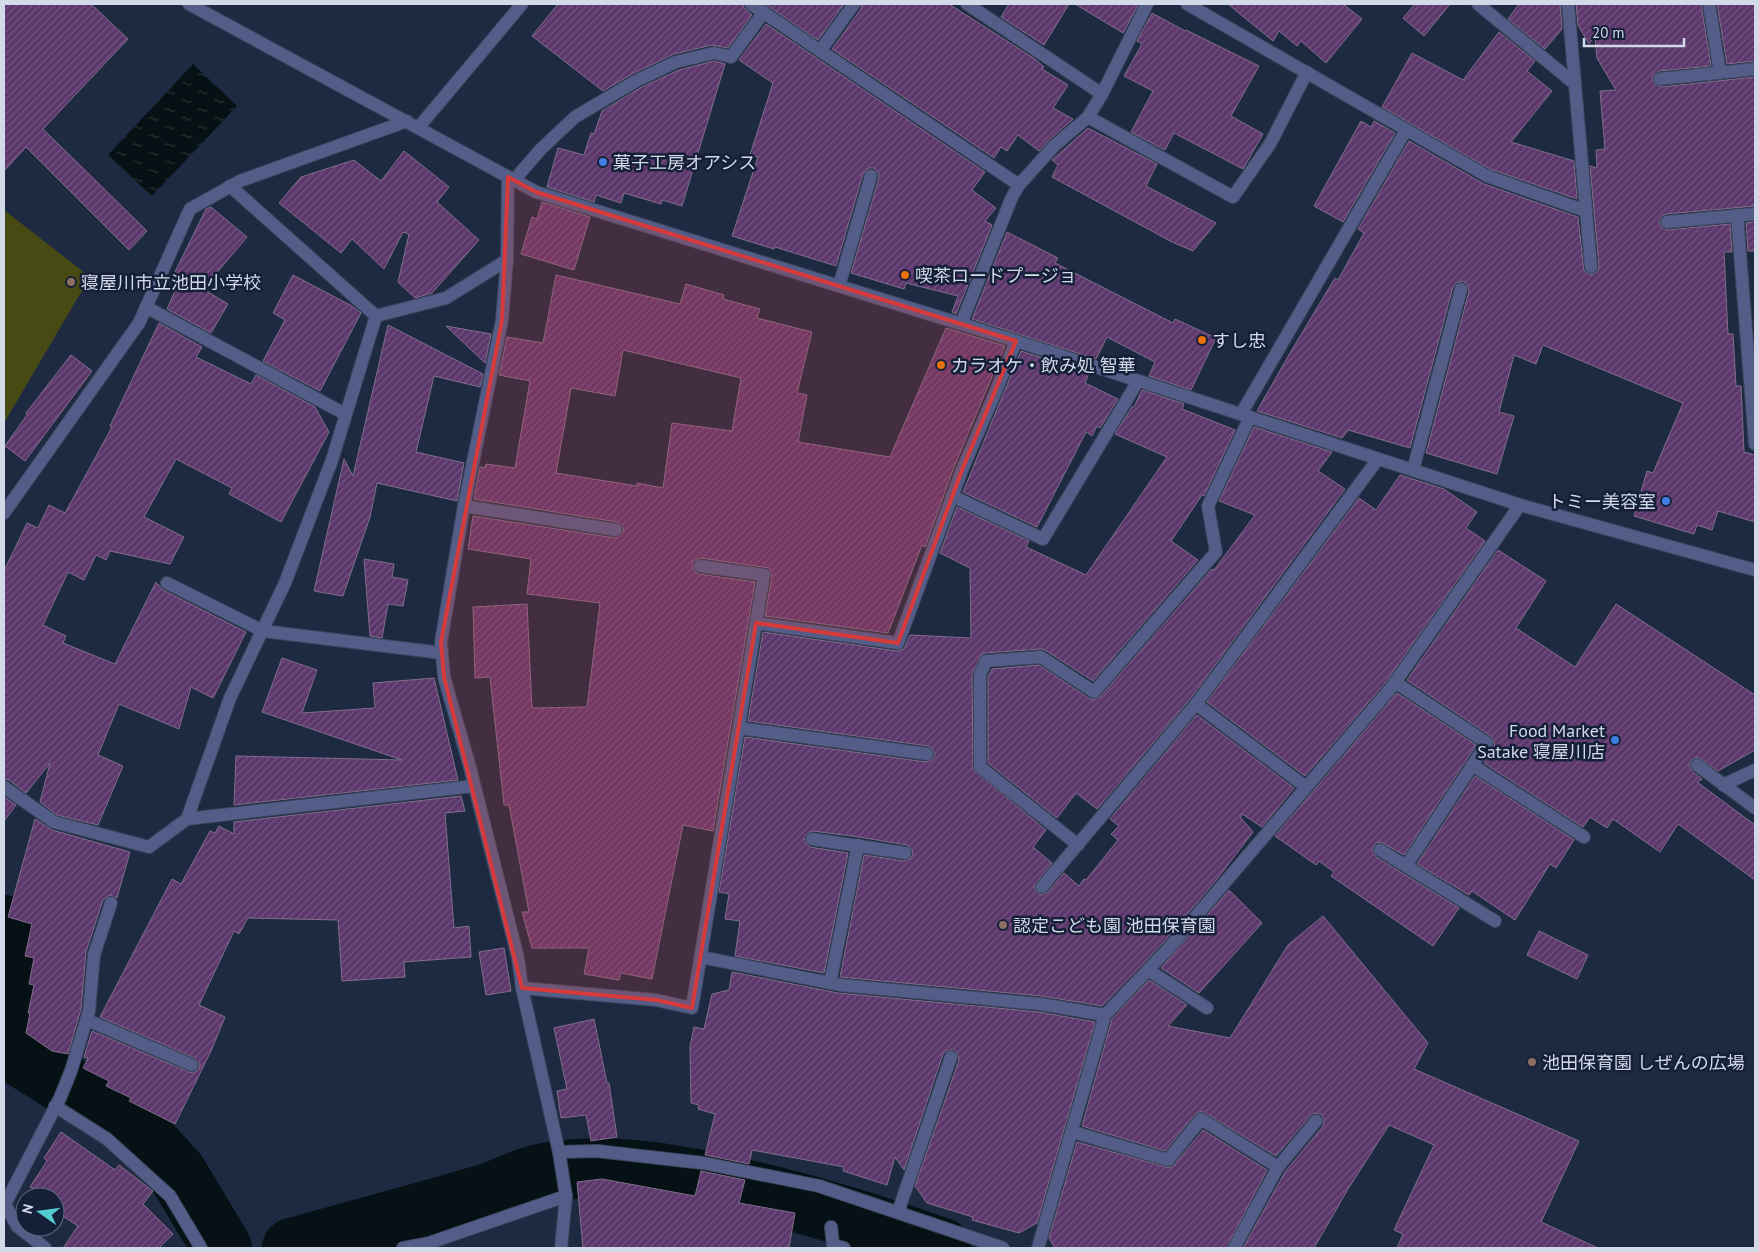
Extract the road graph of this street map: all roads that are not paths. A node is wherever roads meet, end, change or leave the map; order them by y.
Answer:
1 (189, 4) edge
2 (522, 4) edge
3 (751, 4) edge
4 (854, 4) edge
5 (967, 4) edge
6 (1147, 4) edge
7 (1187, 4) edge
8 (1478, 4) edge
9 (1568, 4) edge
10 (1709, 4) edge
11 (764, 12) junction
12 (820, 51) junction
13 (1755, 69) edge
14 (1307, 72) junction
15 (1720, 73) junction
16 (1660, 79) dead end
17 (1575, 84) junction
18 (1102, 94) junction
19 (1088, 117) junction
20 (412, 124) junction
21 (1406, 130) junction
22 (871, 176) dead end
23 (511, 178) junction
24 (1019, 185) junction
25 (230, 186) junction
26 (1586, 211) junction
27 (1755, 214) edge
28 (1737, 215) junction
29 (1667, 222) dead end
30 (507, 260) junction
31 (1591, 268) dead end
32 (839, 286) junction
33 (1461, 289) dead end
34 (146, 307) junction
35 (376, 316) junction
36 (961, 324) junction
37 (1016, 341) junction
38 (1752, 362) edge
39 (1138, 381) junction
40 (345, 414) junction
41 (1246, 416) junction
42 (1755, 444) edge
43 (1378, 459) junction
44 (1413, 470) junction
45 (952, 496) junction
46 (1520, 505) junction
47 (464, 506) junction
48 (4, 513) edge
49 (616, 530) dead end
50 (700, 566) dead end
51 (1755, 570) edge
52 (167, 583) dead end
53 (756, 623) junction
54 (263, 631) junction
55 (442, 653) junction
56 (1395, 682) junction
57 (1196, 704) junction
58 (739, 728) junction
59 (927, 754) dead end
60 (1472, 765) junction
61 (1697, 766) dead end
62 (1755, 770) edge
63 (1723, 785) junction
64 (474, 786) junction
65 (1306, 786) junction
66 (4, 787) edge
67 (1755, 808) edge
68 (187, 819) junction
69 (1584, 837) dead end
70 (812, 839) dead end
71 (858, 845) junction
72 (1078, 845) junction
73 (1380, 850) dead end
74 (905, 853) dead end
75 (1406, 866) junction
76 (1042, 887) dead end
77 (111, 903) dead end
78 (1495, 921) dead end
79 (701, 958) junction
80 (1148, 970) junction
81 (830, 983) junction
82 (522, 988) junction
83 (1207, 1008) dead end
84 (1106, 1015) junction
85 (86, 1020) junction
86 (951, 1057) dead end
87 (192, 1065) dead end
88 (58, 1102) junction
89 (1316, 1121) dead end
90 (1073, 1132) junction
91 (559, 1154) junction
92 (1278, 1167) junction
93 (566, 1196) junction
94 (898, 1212) junction
95 (831, 1227) dead end
96 (45, 1248) edge
97 (201, 1248) edge
98 (403, 1248) edge
99 (561, 1248) edge
100 (844, 1248) edge
101 (1003, 1248) edge
102 (1038, 1248) edge
103 (1234, 1248) edge

1 - 20 street
2 - 20 street
3 - 11 street
4 - 12 street
5 - 18 street
6 - 18 street
7 - 14 street
8 - 17 street
9 - 17 street
10 - 15 street
11 - 12 street
11 - 23 street
12 - 24 street
13 - 15 street
14 - 19 street
14 - 21 street
15 - 16 street
17 - 26 street
18 - 19 street
19 - 24 street
20 - 23 street
20 - 25 street
21 - 26 street
21 - 41 street
22 - 32 street
23 - 30 street
23 - 32 street
24 - 36 street
25 - 34 street
25 - 35 street
26 - 31 street
27 - 28 street
28 - 29 street
28 - 38 street
30 - 35 street
30 - 47 street
32 - 36 street
33 - 44 street
34 - 40 street
34 - 48 street
35 - 40 street
36 - 37 street
37 - 39 street
37 - 45 street
38 - 42 street
39 - 41 street
39 - 45 street
40 - 54 street
41 - 43 street
41 - 72 street
43 - 44 street
43 - 57 street
44 - 46 street
45 - 53 street
46 - 51 street
46 - 56 street
47 - 49 street
47 - 55 street
50 - 53 street
52 - 54 street
53 - 58 street
54 - 55 street
54 - 68 street
55 - 64 street
56 - 60 street
56 - 65 street
57 - 65 street
57 - 72 street
58 - 59 street
58 - 79 street
60 - 69 street
60 - 75 street
61 - 63 street
62 - 63 street
63 - 67 street
64 - 68 street
64 - 82 street
65 - 80 street
66 - 68 street
70 - 71 street
71 - 74 street
71 - 81 street
72 - 76 street
73 - 75 street
75 - 78 street
77 - 85 street
79 - 81 street
79 - 82 street
80 - 83 street
80 - 84 street
81 - 84 street
82 - 91 street
84 - 90 street
85 - 87 street
85 - 88 street
86 - 94 street
88 - 96 street
88 - 97 street
89 - 92 street
90 - 92 street
90 - 102 street
91 - 93 street
91 - 94 street
92 - 103 street
93 - 98 street
93 - 99 street
94 - 101 street
95 - 100 street

